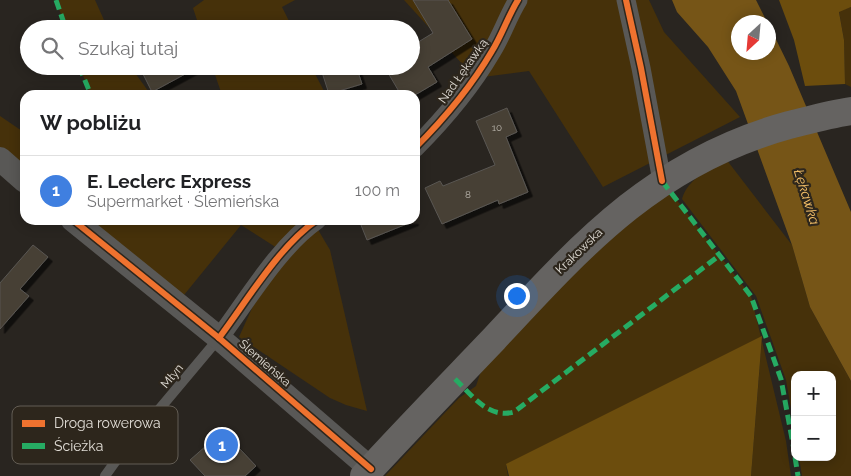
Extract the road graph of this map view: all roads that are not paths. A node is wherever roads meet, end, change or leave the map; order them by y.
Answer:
1 (518, 0) edge
2 (626, 0) edge
3 (851, 111) edge
4 (420, 143) edge
5 (0, 159) edge
6 (673, 175) junction
7 (20, 177) edge
8 (79, 225) edge
9 (310, 225) edge
10 (219, 338) junction
11 (162, 406) edge
12 (114, 464) edge
13 (367, 472) edge
14 (105, 476) edge

1 - 4 street, Nad Łękawką
2 - 6 street
3 - 6 main road, Krakowska
5 - 7 street
6 - 13 main road, Krakowska
8 - 10 street, Ślemieńska
9 - 10 street
10 - 11 lane, Młyn
10 - 13 street, Ślemieńska
12 - 14 lane, Młyn

